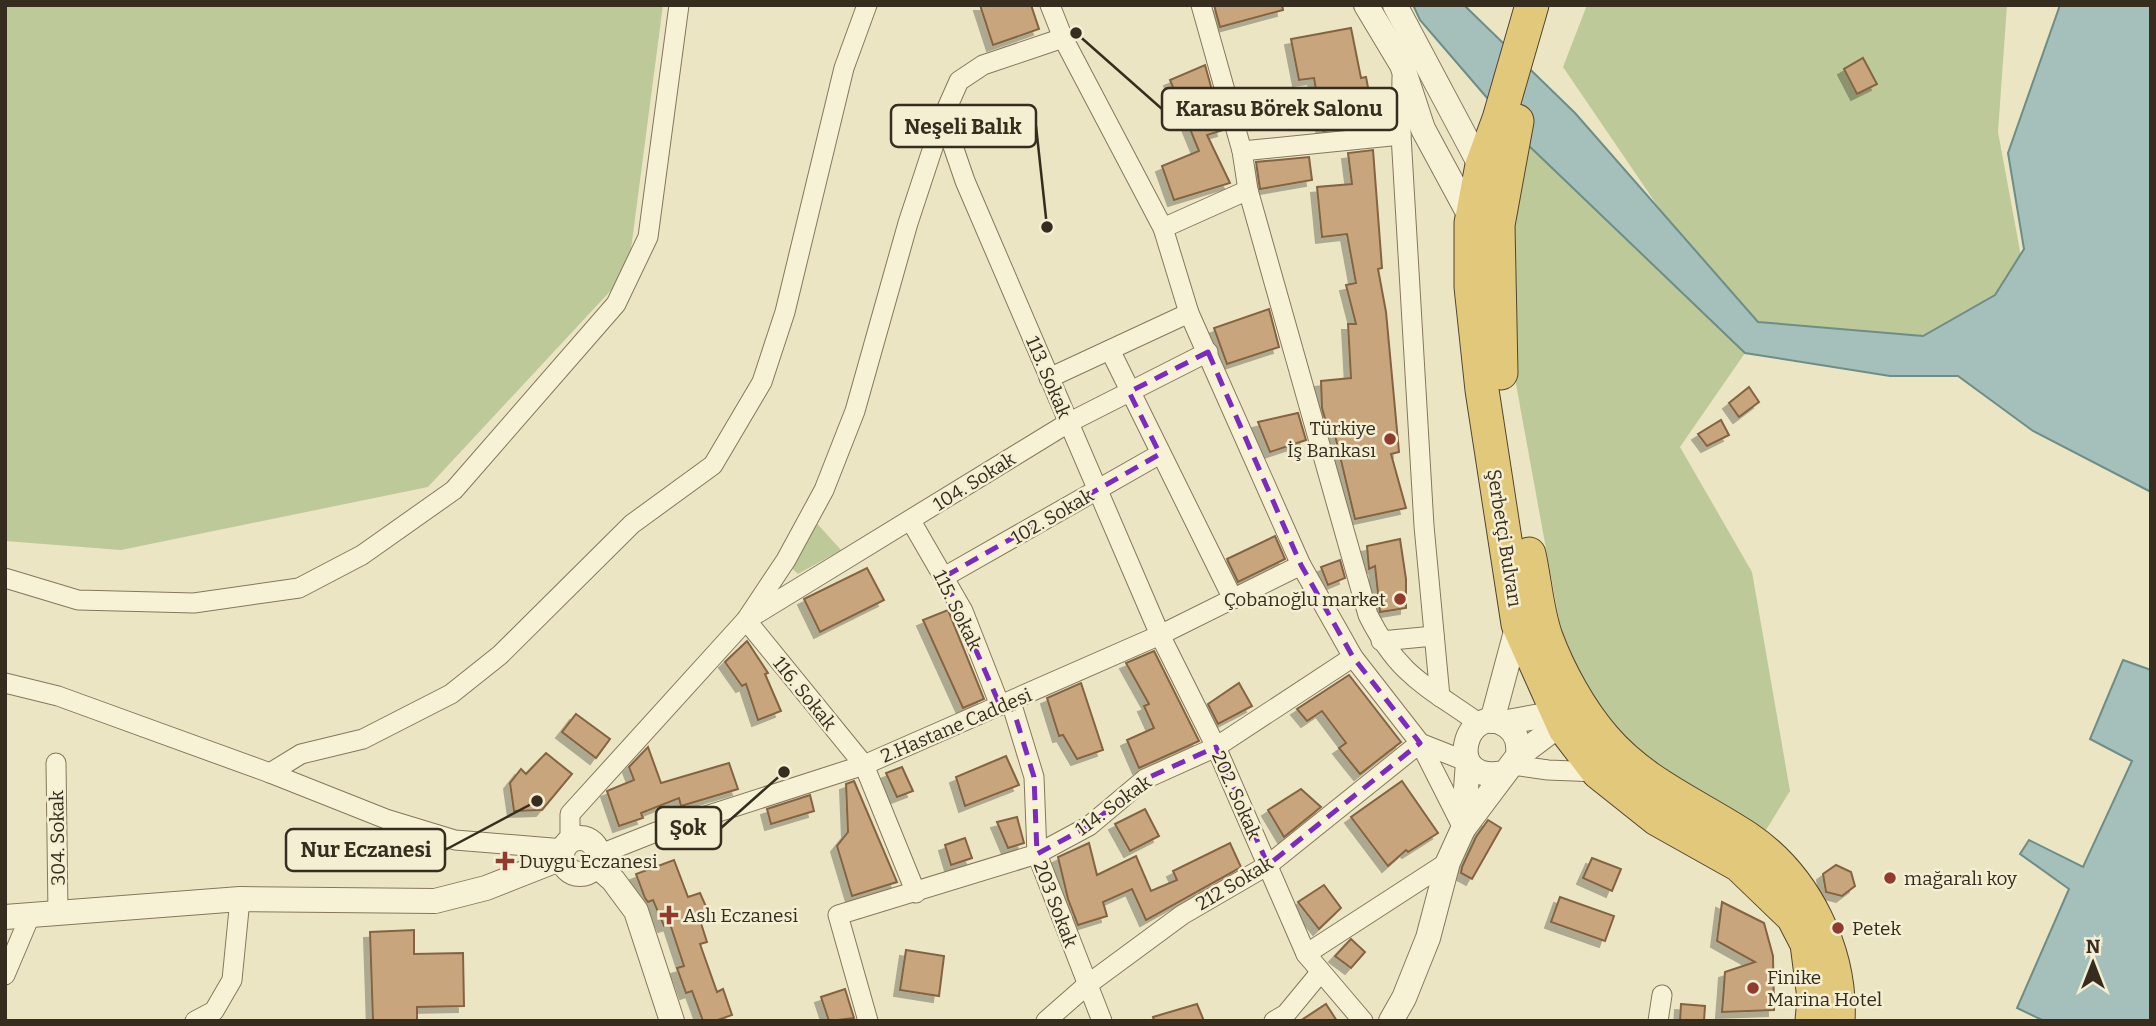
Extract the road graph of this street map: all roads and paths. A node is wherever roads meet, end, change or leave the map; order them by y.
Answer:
1 (679, 5) edge
2 (867, 5) edge
3 (1050, 5) edge
4 (1201, 5) edge
5 (1366, 5) edge
6 (1395, 5) edge
7 (1555, 5) edge
8 (1532, 24) edge
9 (1063, 38) junction
10 (1402, 65) junction
11 (943, 117) junction
12 (1506, 127) junction
13 (1401, 135) junction
14 (1242, 151) junction
15 (1482, 165) junction
16 (1248, 190) junction
17 (1484, 224) junction
18 (1163, 228) junction
19 (1189, 313) junction
20 (1110, 350) junction
21 (1208, 352) junction
22 (1049, 378) junction
23 (1129, 392) junction
24 (1068, 423) junction
25 (1160, 454) junction
26 (1097, 490) junction
27 (911, 520) junction
28 (1301, 565) junction
29 (944, 577) junction
30 (5, 578) edge
31 (1233, 599) junction
32 (746, 620) junction
33 (1518, 624) junction
34 (1160, 635) junction
35 (1434, 636) junction
36 (1381, 641) junction
37 (1353, 657) junction
38 (5, 684) edge
39 (1440, 697) junction
40 (1005, 703) junction
41 (1567, 715) junction
42 (1491, 723) junction
43 (1420, 743) junction
44 (1216, 747) junction
45 (1468, 762) junction
46 (56, 764) dead end
47 (864, 765) junction
48 (1511, 765) junction
49 (270, 772) junction
50 (1598, 772) junction
51 (1463, 829) junction
52 (565, 850) junction
53 (1744, 852) junction
54 (1037, 854) junction
55 (597, 860) junction
56 (1448, 862) junction
57 (1268, 865) junction
58 (916, 893) junction
59 (240, 899) junction
60 (58, 914) junction
61 (30, 916) junction
62 (5, 917) edge
63 (1306, 954) junction
64 (1319, 974) junction
65 (5, 975) edge
66 (1087, 985) junction
67 (1662, 995) dead end
68 (667, 1019) edge
69 (195, 1021) edge
70 (868, 1021) edge
71 (1046, 1021) edge
72 (1102, 1021) edge
73 (1275, 1021) edge
74 (1363, 1021) edge
75 (1391, 1021) edge
76 (1658, 1021) edge
77 (1812, 1021) edge
78 (1838, 1021) edge

1 - 30 street
2 - 49 street
3 - 9 street
4 - 14 street
5 - 10 street
6 - 15 street
7 - 8 highway
8 - 12 highway
9 - 11 street
9 - 18 street
10 - 13 street
10 - 17 street
11 - 22 street, 113. Sokak
11 - 32 street
12 - 15 highway, Şerbetçi Bulvarı
12 - 17 highway, Şerbetçi Bulvarı
13 - 14 street
13 - 35 street
14 - 16 street
15 - 17 highway, Şerbetçi Bulvarı
16 - 18 street
16 - 36 street
17 - 33 highway, Şerbetçi Bulvarı
17 - 41 highway, Şerbetçi Bulvarı
18 - 19 street
19 - 20 street
19 - 21 street
20 - 22 street
20 - 23 street
21 - 23 street, 104. Sokak
21 - 28 street
22 - 24 street, 113. Sokak
23 - 24 street, 104. Sokak
23 - 25 street
24 - 26 street, 113. Sokak
24 - 27 street, 104. Sokak
25 - 26 street, 102. Sokak
25 - 31 street
26 - 29 street, 102. Sokak
26 - 34 street, 113. Sokak
27 - 29 street, 115. Sokak
27 - 32 street, 104. Sokak
28 - 31 street, 2.Hastane Caddesi
28 - 37 street
29 - 40 street, 115. Sokak
31 - 34 street, 2.Hastane Caddesi
32 - 47 street, 116. Sokak
32 - 52 street
33 - 41 highway, Şerbetçi Bulvarı
33 - 42 street
34 - 40 street, 2.Hastane Caddesi
34 - 44 street, 202. Sokak
35 - 36 street
35 - 39 street
36 - 39 street
37 - 43 street
37 - 44 street, 114. Sokak
38 - 49 street
39 - 42 street
40 - 47 street, 2.Hastane Caddesi
40 - 54 street, 203 Sokak
41 - 42 street
41 - 48 street
41 - 50 highway, Şerbetçi Bulvarı
41 - 53 highway, Şerbetçi Bulvarı
42 - 45 street
42 - 48 street
43 - 45 street
43 - 51 street
43 - 57 street, 212 Sokak
44 - 54 street, 114. Sokak
44 - 57 street, 202. Sokak
45 - 48 street
45 - 51 street
46 - 60 street, 304. Sokak
47 - 55 street, 2.Hastane Caddesi
47 - 58 street, 116. Sokak
48 - 50 street
48 - 51 street
49 - 52 street
50 - 53 highway, Şerbetçi Bulvarı
51 - 56 street
52 - 55 street
52 - 59 street
53 - 77 highway
53 - 78 highway
54 - 58 street, 114. Sokak
54 - 66 street, 203 Sokak
55 - 68 street
56 - 63 street
56 - 75 street
57 - 63 street, 202. Sokak
57 - 66 street, 212 Sokak
58 - 70 street, 114. Sokak
59 - 60 street
59 - 69 street
60 - 61 street
61 - 62 street
61 - 65 street
63 - 64 street, 202. Sokak
64 - 73 street
64 - 74 street, 202. Sokak
66 - 71 street, 212 Sokak
66 - 72 street, 203 Sokak
67 - 76 street

